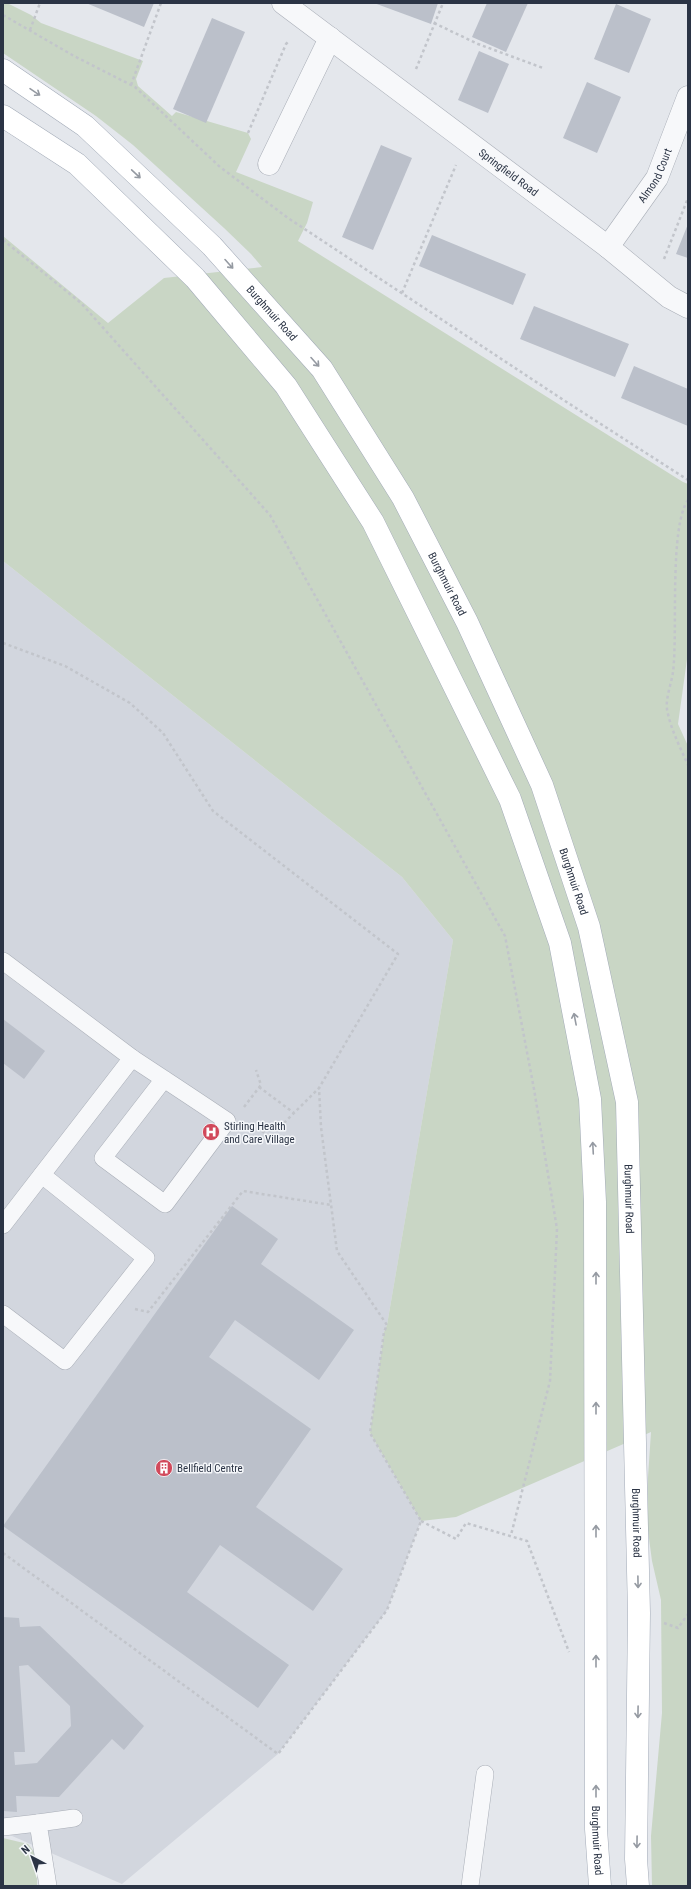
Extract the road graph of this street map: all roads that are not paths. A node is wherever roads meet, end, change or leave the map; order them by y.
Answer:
1 (283, 3) edge
2 (330, 38) junction
3 (3, 70) edge
4 (688, 97) edge
5 (3, 116) edge
6 (269, 164) dead end
7 (608, 247) junction
8 (688, 307) edge
9 (3, 961) edge
10 (132, 1058) junction
11 (164, 1079) junction
12 (42, 1175) junction
13 (3, 1225) edge
14 (3, 1314) edge
15 (485, 1774) dead end
16 (74, 1818) dead end
17 (38, 1823) junction
18 (3, 1827) edge
19 (48, 1886) edge
20 (470, 1886) edge
21 (600, 1886) edge
22 (638, 1886) edge

1 - 2 street, Springfield Road
2 - 6 street
2 - 7 street, Springfield Road
3 -> 22 main road, Burghmuir Road
4 - 7 street, Almond Court
21 -> 5 main road, Burghmuir Road
7 - 8 street, Springfield Road
9 - 10 lane
10 - 11 lane
10 - 12 lane
11 - 11 lane
12 - 13 lane
12 - 14 lane
15 - 20 lane
16 - 17 lane
17 - 18 lane
17 - 19 lane

